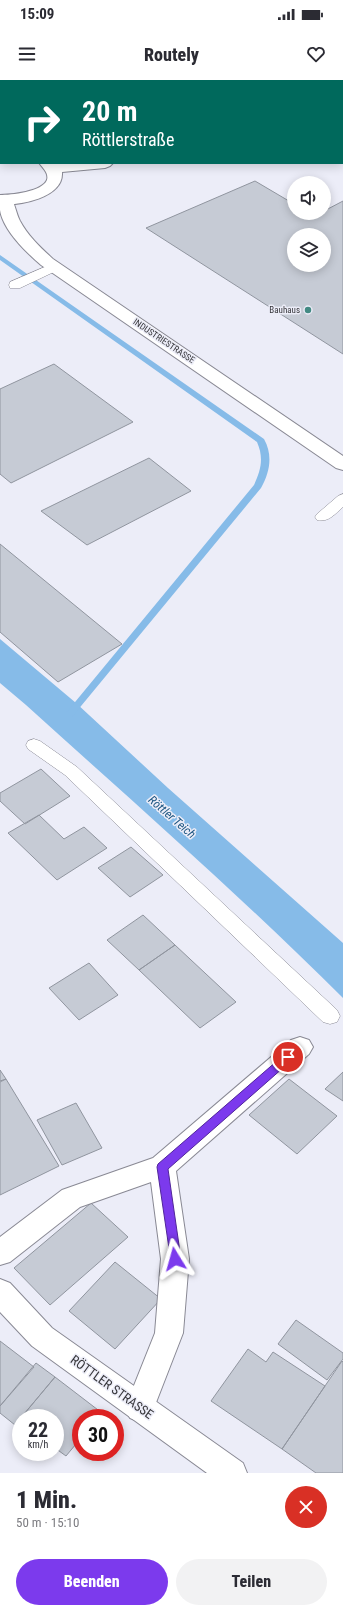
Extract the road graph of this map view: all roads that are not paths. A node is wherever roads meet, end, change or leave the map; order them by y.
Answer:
1 (77, 164) edge
2 (49, 165) edge
3 (2, 201) edge
4 (54, 267) junction
5 (15, 285) dead end
6 (343, 464) edge
7 (343, 499) edge
8 (322, 517) dead end
9 (34, 745) dead end
10 (330, 1016) dead end
11 (300, 1048) dead end
12 (162, 1167) junction
13 (0, 1253) edge
14 (0, 1292) edge
15 (140, 1408) junction
16 (232, 1473) edge

1 - 2 street
2 - 3 street
3 - 4 street, INDUSTRIESTRASSE
4 - 5 lane
4 - 6 street, INDUSTRIESTRASSE
7 - 8 lane
9 - 10 lane
11 - 12 street
12 - 13 street
12 - 15 street
14 - 15 street, RÖTTLER STRASSE
15 - 16 street, RÖTTLER STRASSE

